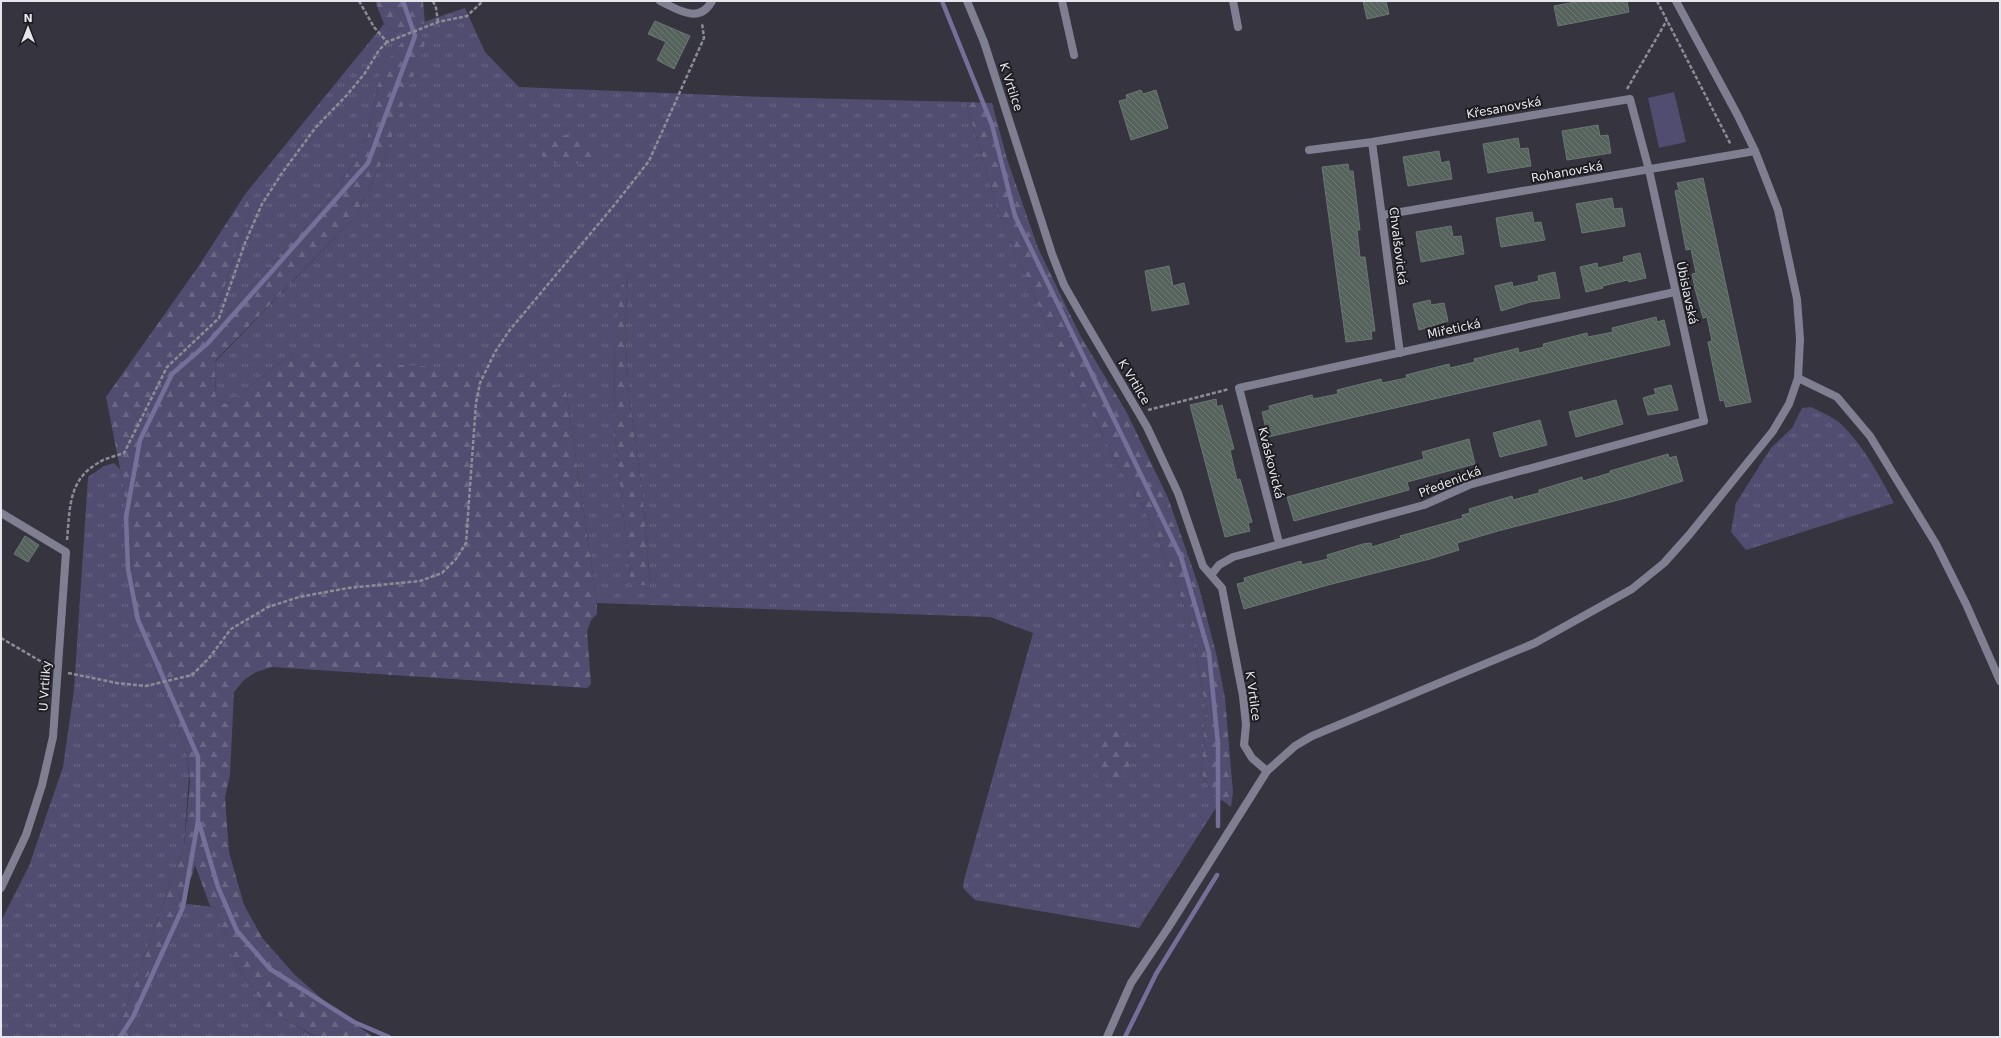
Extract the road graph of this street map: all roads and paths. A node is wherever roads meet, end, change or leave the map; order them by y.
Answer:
1 (359, 1) edge
2 (433, 1) edge
3 (483, 1) edge
4 (660, 1) edge
5 (712, 1) edge
6 (967, 1) edge
7 (1062, 1) edge
8 (1233, 1) edge
9 (1657, 1) edge
10 (1676, 1) edge
11 (698, 13) junction
12 (1667, 20) junction
13 (438, 22) junction
14 (1238, 28) dead end
15 (387, 42) junction
16 (1074, 55) dead end
17 (1620, 100) junction
18 (1372, 142) junction
19 (1309, 150) dead end
20 (1755, 152) junction
21 (1736, 155) junction
22 (1648, 170) junction
23 (1383, 215) junction
24 (1675, 292) junction
25 (1400, 353) junction
26 (1798, 378) junction
27 (1239, 388) junction
28 (1137, 413) junction
29 (1704, 421) joint
30 (1, 513) edge
31 (1279, 543) junction
32 (66, 552) junction
33 (1211, 575) junction
34 (1, 638) edge
35 (58, 671) junction
36 (2000, 681) edge
37 (1267, 771) junction
38 (1, 888) edge
39 (1107, 1037) edge

1 - 15 path
2 - 13 path
3 - 13 path
4 - 11 street
5 - 11 street
6 - 28 street, K Vrtilce
7 - 16 street
8 - 14 street
9 - 12 path
10 - 20 street
11 - 35 path
12 - 17 path
12 - 21 path
13 - 15 path
15 - 32 path
17 - 18 street, Křesanovská
17 - 22 street
18 - 19 street, Křesanovská
18 - 23 street, Chvalšovická
20 - 21 street, Rohanovská
20 - 26 street
21 - 22 street, Rohanovská
22 - 23 street, Rohanovská
22 - 24 street, Úbislavská
23 - 25 street, Chvalšovická
24 - 25 street, Miřetická
24 - 29 street, Úbislavská
25 - 27 street, Miřetická
26 - 36 street
26 - 37 street
27 - 28 path
27 - 31 street, Kváskovická
28 - 33 street, K Vrtilce
29 - 31 street, Předenická
30 - 32 street
31 - 33 street, Předenická
32 - 35 street, U Vrtilky
33 - 37 street, K Vrtilce
34 - 35 path
35 - 38 street, U Vrtilky
37 - 39 street

